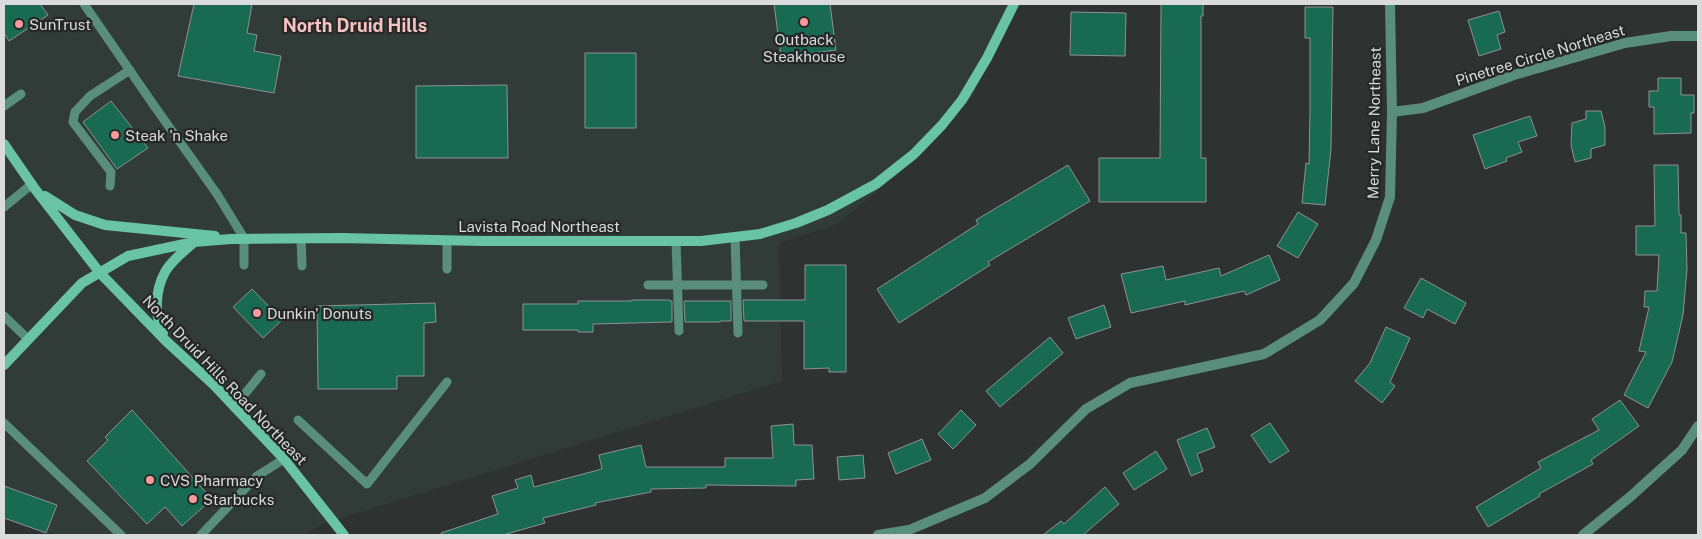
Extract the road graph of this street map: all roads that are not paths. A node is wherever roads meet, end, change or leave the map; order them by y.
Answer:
1 (84, 4) edge
2 (1014, 4) edge
3 (1390, 4) edge
4 (1698, 36) edge
5 (130, 70) junction
6 (21, 94) dead end
7 (4, 106) edge
8 (1392, 112) junction
9 (4, 144) edge
10 (34, 186) junction
11 (110, 186) dead end
12 (4, 207) edge
13 (735, 237) junction
14 (244, 238) junction
15 (301, 238) junction
16 (231, 239) junction
17 (447, 240) junction
18 (676, 241) junction
19 (194, 242) junction
20 (244, 266) dead end
21 (302, 266) dead end
22 (447, 269) dead end
23 (100, 273) junction
24 (678, 284) junction
25 (736, 284) junction
26 (648, 285) dead end
27 (763, 285) dead end
28 (4, 316) edge
29 (679, 330) dead end
30 (738, 333) dead end
31 (28, 339) junction
32 (166, 341) junction
33 (4, 365) edge
34 (261, 374) dead end
35 (446, 382) dead end
36 (234, 407) junction
37 (298, 420) dead end
38 (4, 423) edge
39 (1698, 426) edge
40 (284, 458) junction
41 (121, 535) edge
42 (200, 535) edge
43 (344, 535) edge
44 (878, 535) edge
45 (1583, 535) edge

1 - 5 lane
2 - 13 main road, Lavista Road Northeast
3 - 8 street, Merry Lane Northeast
4 - 8 street, Pinetree Circle Northeast
5 - 11 lane
5 - 14 lane
6 - 7 lane
8 - 44 street, Merry Lane Northeast
9 - 10 main road, North Druid Hills Road Northeast
10 - 12 lane
10 - 16 main road
10 - 23 main road, North Druid Hills Road Northeast
13 - 18 main road, Lavista Road Northeast
13 - 25 lane
14 - 15 main road, Lavista Road Northeast
14 - 16 main road, Lavista Road Northeast
14 - 20 lane
15 - 17 main road, Lavista Road Northeast
15 - 21 lane
16 - 19 main road, Lavista Road Northeast
17 - 18 main road, Lavista Road Northeast
17 - 22 lane
18 - 24 lane
19 - 23 main road, Lavista Road Northeast
19 - 32 main road
23 - 31 main road, Lavista Road Northeast
23 - 32 main road, North Druid Hills Road Northeast
24 - 25 lane
24 - 26 lane
24 - 29 lane
25 - 27 lane
25 - 30 lane
28 - 31 lane
31 - 33 main road, Lavista Road Northeast
32 - 36 main road, North Druid Hills Road Northeast
34 - 36 lane
35 - 37 lane
36 - 40 main road, North Druid Hills Road Northeast
38 - 41 lane
39 - 45 street
40 - 42 lane
40 - 43 main road, North Druid Hills Road Northeast

